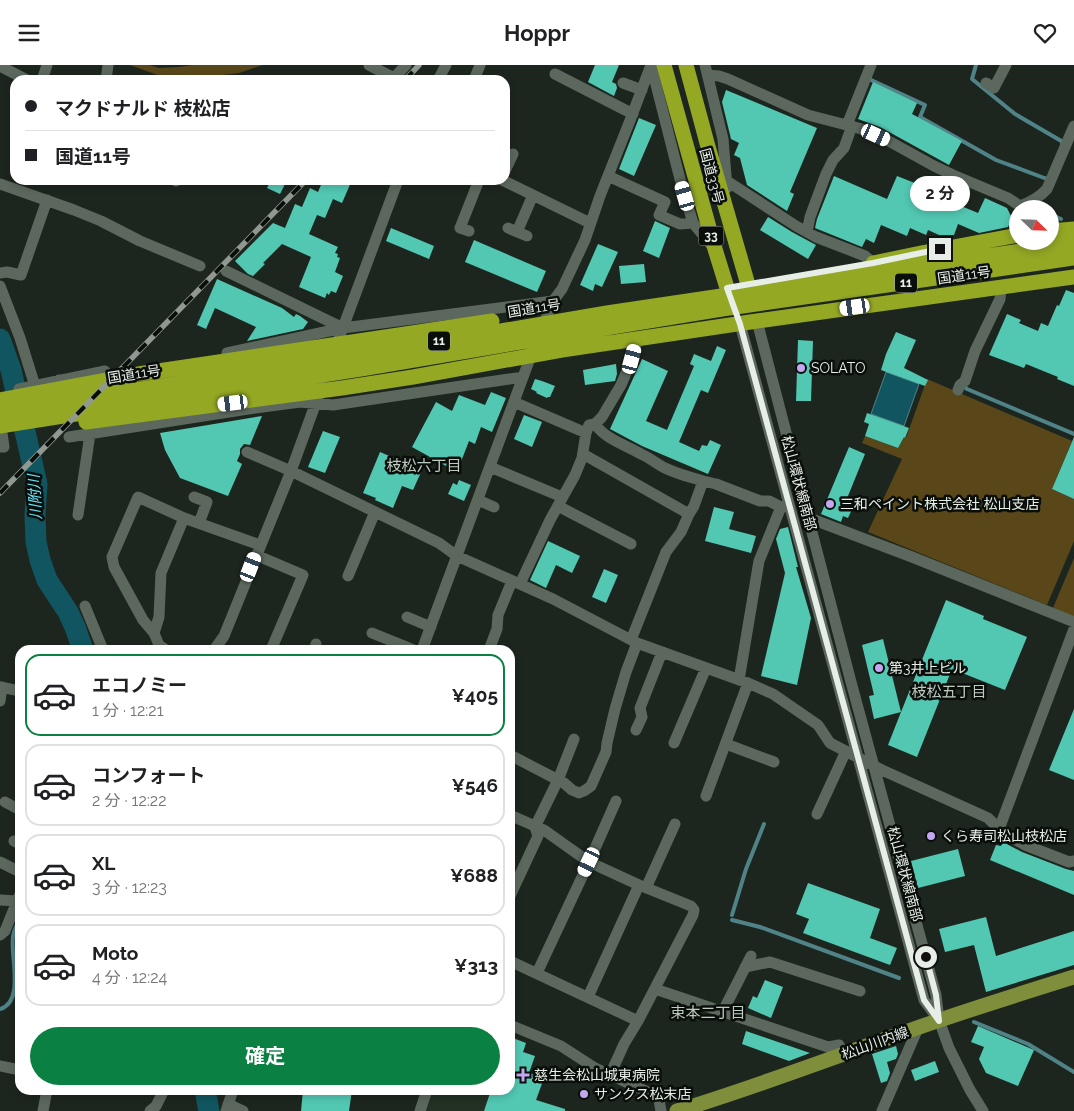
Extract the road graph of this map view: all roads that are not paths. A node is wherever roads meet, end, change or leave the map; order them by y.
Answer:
1 (369, 65) edge
2 (406, 65) edge
3 (651, 65) edge
4 (664, 65) edge
5 (686, 65) edge
6 (871, 65) edge
7 (1006, 65) edge
8 (0, 66) edge
9 (706, 70) edge
10 (555, 74) dead end
11 (17, 75) edge
12 (386, 75) edge
13 (397, 75) edge
14 (624, 83) dead end
15 (986, 83) dead end
16 (642, 90) junction
17 (633, 114) junction
18 (850, 126) junction
19 (1074, 126) edge
20 (513, 154) dead end
21 (510, 160) edge
22 (608, 176) junction
23 (727, 181) junction
24 (0, 184) edge
25 (510, 184) edge
26 (396, 185) edge
27 (477, 185) edge
28 (533, 195) junction
29 (47, 200) junction
30 (1011, 200) edge
31 (1034, 200) edge
32 (727, 213) junction
33 (590, 223) junction
34 (693, 223) junction
35 (1074, 229) edge
36 (1059, 230) edge
37 (469, 231) dead end
38 (517, 232) dead end
39 (807, 232) junction
40 (1009, 237) edge
41 (1074, 243) edge
42 (715, 249) junction
43 (1074, 258) edge
44 (873, 263) junction
45 (200, 266) dead end
46 (226, 271) dead end
47 (0, 273) edge
48 (1074, 277) edge
49 (748, 284) junction
50 (0, 286) edge
51 (1001, 287) junction
52 (727, 288) junction
53 (548, 310) junction
54 (757, 321) junction
55 (740, 324) junction
56 (342, 328) junction
57 (638, 339) junction
58 (562, 351) junction
59 (525, 357) junction
60 (166, 363) junction
61 (134, 369) dead end
62 (105, 371) dead end
63 (523, 377) junction
64 (59, 380) junction
65 (33, 386) junction
66 (958, 390) dead end
67 (2, 395) edge
68 (170, 396) junction
69 (514, 402) junction
70 (316, 403) junction
71 (0, 411) edge
72 (0, 419) edge
73 (173, 421) junction
74 (595, 424) junction
75 (0, 426) edge
76 (90, 433) junction
77 (586, 433) junction
78 (0, 435) edge
79 (69, 437) dead end
80 (0, 447) edge
81 (248, 452) dead end
82 (583, 455) junction
83 (490, 467) junction
84 (291, 471) junction
85 (703, 481) junction
86 (194, 497) dead end
87 (478, 500) junction
88 (560, 501) junction
89 (785, 506) junction
90 (494, 507) dead end
91 (375, 512) junction
92 (78, 515) dead end
93 (689, 515) junction
94 (184, 518) junction
95 (809, 518) junction
96 (198, 523) junction
97 (631, 544) dead end
98 (258, 550) junction
99 (458, 556) junction
100 (353, 573) dead end
101 (516, 583) junction
102 (85, 606) dead end
103 (407, 617) dead end
104 (1074, 622) edge
105 (431, 627) junction
106 (1074, 629) edge
107 (154, 633) junction
108 (372, 633) dead end
109 (634, 642) junction
110 (101, 645) edge
111 (160, 645) edge
112 (218, 645) edge
113 (273, 645) edge
114 (402, 645) edge
115 (424, 645) edge
116 (491, 645) edge
117 (662, 653) junction
118 (706, 668) junction
119 (743, 682) junction
120 (1, 687) edge
121 (15, 690) edge
122 (0, 701) edge
123 (636, 730) dead end
124 (574, 739) dead end
125 (674, 743) dead end
126 (726, 744) junction
127 (846, 751) junction
128 (515, 758) edge
129 (858, 758) junction
130 (774, 762) dead end
131 (874, 766) junction
132 (558, 780) junction
133 (706, 795) dead end
134 (616, 801) dead end
135 (5, 802) dead end
136 (15, 807) edge
137 (816, 814) dead end
138 (515, 817) edge
139 (675, 824) dead end
140 (535, 827) junction
141 (999, 829) junction
142 (1074, 861) edge
143 (0, 862) edge
144 (589, 862) junction
145 (15, 870) edge
146 (515, 885) edge
147 (642, 887) junction
148 (15, 899) edge
149 (0, 900) edge
150 (15, 909) edge
151 (0, 935) edge
152 (751, 956) dead end
153 (515, 963) edge
154 (745, 967) junction
155 (537, 973) junction
156 (1074, 977) edge
157 (656, 989) junction
158 (860, 991) dead end
159 (588, 997) junction
160 (723, 1011) junction
161 (638, 1021) junction
162 (939, 1021) junction
163 (515, 1027) edge
164 (918, 1028) junction
165 (844, 1055) junction
166 (0, 1066) edge
167 (15, 1069) edge
168 (610, 1075) junction
169 (46, 1095) edge
170 (162, 1095) edge
171 (231, 1095) edge
172 (424, 1095) edge
173 (704, 1107) edge
174 (227, 1108) edge
175 (43, 1111) edge
176 (150, 1111) edge
177 (244, 1111) edge
178 (420, 1111) edge
179 (661, 1111) edge
180 (677, 1111) edge
181 (882, 1111) edge
182 (983, 1111) edge

1 - 12 street
2 - 13 street
3 - 16 street
3 - 34 street
4 - 42 highway, 国道33号 / 33
5 - 32 highway, 国道33号 / 33
6 - 18 street
7 - 15 street
8 - 11 street
9 - 18 street
9 - 23 street
10 - 17 street
14 - 16 street
16 - 17 street
17 - 22 street
18 - 30 street
18 - 39 street
19 - 31 street
20 - 21 street
22 - 33 street
22 - 34 street
23 - 32 street
23 - 39 street
24 - 29 street
25 - 28 street
26 - 56 street
27 - 37 street
28 - 33 street
28 - 38 street
29 - 45 street
29 - 47 street
32 - 49 highway, 国道33号 / 33
33 - 53 street
34 - 42 street
35 - 36 highway
39 - 44 street
40 - 44 highway, 国道11号 / 11
41 - 71 highway, 国道11号 / 11
42 - 52 highway, 国道33号 / 33
43 - 75 highway, 国道11号 / 11
44 - 49 highway, 国道11号 / 11
46 - 56 street
48 - 51 highway, 国道11号 / 11
49 - 52 highway, 国道11号 / 11
49 - 54 highway, 国道33号 / 33
50 - 65 street
51 - 54 highway, 国道11号 / 11
51 - 66 street
52 - 53 highway, 11
52 - 55 highway, 国道33号 / 33
53 - 56 street
53 - 58 street
53 - 59 street
53 - 67 highway, 11
54 - 55 highway, 国道11号 / 11
54 - 95 street, 松山環状線南部
55 - 57 highway, 11
55 - 89 street, 松山環状線南部
56 - 60 street
56 - 70 street
57 - 58 highway, 11
57 - 74 street
58 - 59 highway, 11
59 - 63 street
59 - 78 highway, 11
60 - 61 street
60 - 68 street
62 - 64 street
63 - 69 street
63 - 70 street
64 - 65 street
64 - 68 street
65 - 67 street
68 - 73 street
69 - 77 street
69 - 83 street
70 - 73 street
70 - 84 street
72 - 80 street
73 - 76 street
74 - 77 street
74 - 85 street
76 - 79 street
76 - 92 street
77 - 82 street
81 - 84 street
82 - 88 street
82 - 93 street
83 - 87 street
83 - 88 street
84 - 91 street
84 - 98 street
85 - 89 street
85 - 93 street
86 - 96 street
87 - 90 street
87 - 99 street
88 - 97 street
88 - 101 street
89 - 119 street
89 - 129 street, 松山環状線南部
91 - 99 street
91 - 100 street
93 - 109 street
94 - 96 street
94 - 107 street
94 - 107 street
95 - 104 street
95 - 131 street, 松山環状線南部
96 - 98 street
98 - 112 street
98 - 113 street
99 - 101 street
99 - 105 street
101 - 109 street
101 - 116 street
102 - 110 street
103 - 105 street
105 - 115 street
106 - 141 street
107 - 111 street
108 - 114 street
109 - 117 street
109 - 132 street
117 - 118 street
117 - 123 street
118 - 119 street
118 - 125 street
119 - 126 street
119 - 127 street
120 - 121 street
120 - 122 street
124 - 132 street
126 - 130 street
126 - 133 street
127 - 129 street
127 - 137 street
128 - 132 street
129 - 131 street
129 - 162 street, 松山環状線南部
131 - 141 street
131 - 162 street, 松山環状線南部
132 - 140 street
134 - 144 street
135 - 136 street
138 - 140 street
139 - 147 street
140 - 144 street
140 - 146 street
141 - 142 street
143 - 145 street
144 - 147 street
144 - 155 street
147 - 157 street
147 - 159 street
148 - 149 street
150 - 151 street
152 - 154 street
153 - 155 street
154 - 158 street
154 - 160 street
155 - 159 street
156 - 162 main road, 松山川内線
157 - 160 street
157 - 161 street
159 - 161 street
160 - 165 street
161 - 168 street
162 - 164 main road, 松山川内線
162 - 182 street
163 - 168 street
164 - 165 main road, 松山川内線
164 - 181 street
165 - 173 main road, 松山川内線
166 - 167 street
168 - 179 street
169 - 175 street
170 - 176 street
171 - 174 street
172 - 178 street
173 - 180 main road, 松山川内線
174 - 177 street

